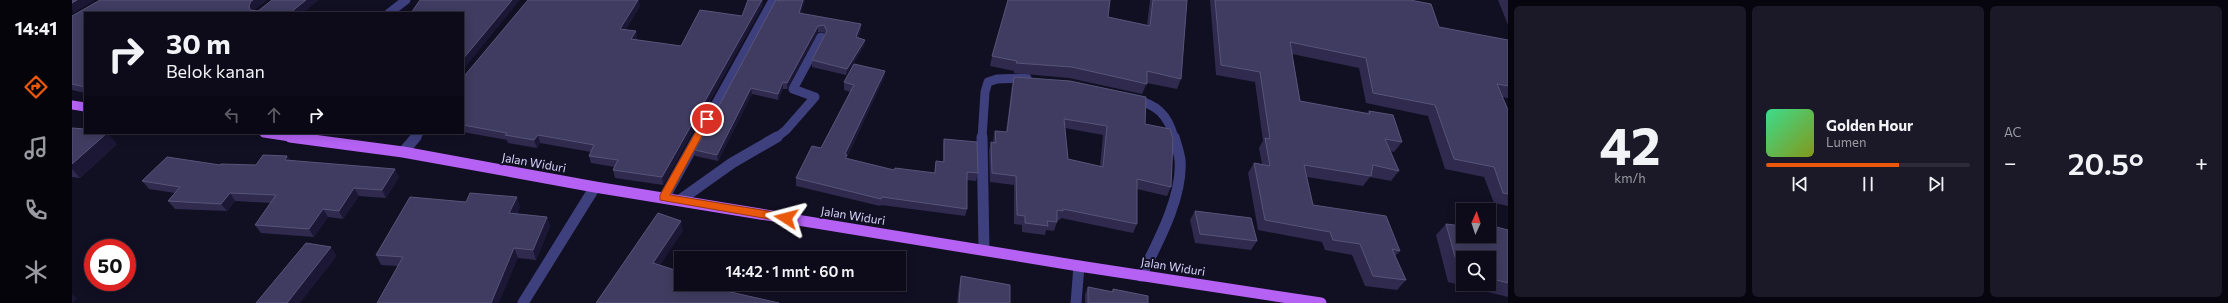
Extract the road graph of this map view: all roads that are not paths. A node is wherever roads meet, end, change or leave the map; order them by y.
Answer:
1 (406, 0) edge
2 (772, 2) dead end
3 (390, 12) edge
4 (821, 37) dead end
5 (1034, 80) edge
6 (1124, 97) edge
7 (72, 104) edge
8 (84, 106) edge
9 (280, 134) edge
10 (418, 134) edge
11 (312, 136) edge
12 (403, 152) junction
13 (595, 187) junction
14 (664, 198) junction
15 (680, 200) junction
16 (984, 250) junction
17 (1079, 266) junction
18 (1141, 276) junction
19 (523, 303) edge
20 (1076, 303) edge
21 (1320, 303) edge

1 - 3 street
2 - 14 street
4 - 15 street
5 - 16 street
6 - 18 street
7 - 8 main road
9 - 11 main road, Jalan Widuri
10 - 12 street
11 - 12 main road, Jalan Widuri
12 - 13 main road, Jalan Widuri
13 - 14 main road, Jalan Widuri
13 - 19 street
14 - 15 main road, Jalan Widuri
15 - 16 main road, Jalan Widuri
16 - 17 main road, Jalan Widuri
17 - 18 main road, Jalan Widuri
17 - 20 street
18 - 21 main road, Jalan Widuri

